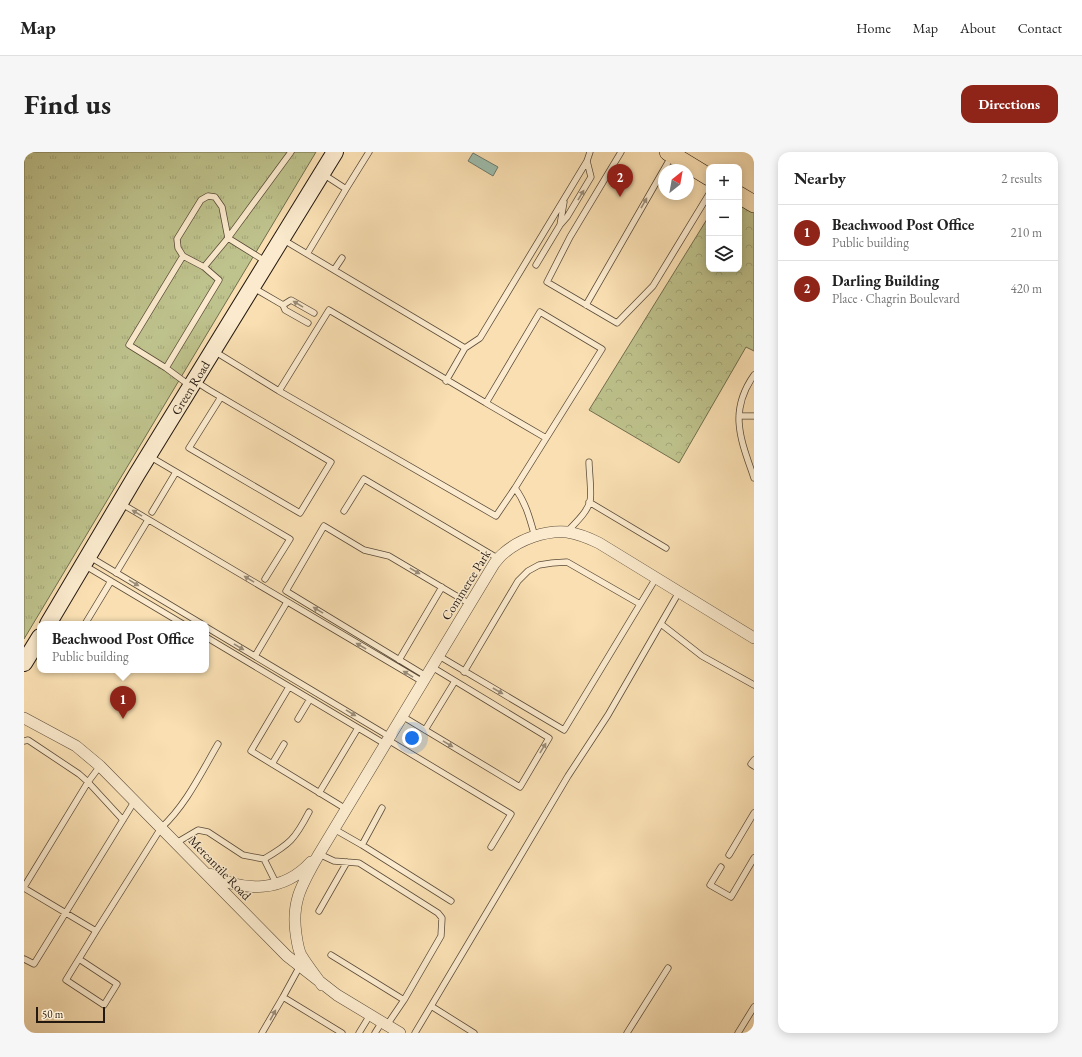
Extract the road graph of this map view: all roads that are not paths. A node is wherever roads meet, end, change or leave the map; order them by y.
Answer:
1 (291, 152) edge
2 (335, 152) edge
3 (369, 152) edge
4 (590, 152) edge
5 (621, 152) edge
6 (670, 153) edge
7 (587, 160) junction
8 (322, 174) junction
9 (706, 175) edge
10 (346, 189) junction
11 (742, 197) edge
12 (564, 199) junction
13 (706, 199) edge
14 (754, 204) edge
15 (560, 225) junction
16 (228, 238) junction
17 (282, 238) junction
18 (307, 254) junction
19 (183, 256) junction
20 (342, 258) dead end
21 (267, 263) junction
22 (536, 264) dead end
23 (204, 267) junction
24 (334, 270) junction
25 (252, 287) junction
26 (282, 305) junction
27 (586, 305) junction
28 (314, 313) dead end
29 (308, 323) dead end
30 (465, 348) junction
31 (213, 351) junction
32 (166, 368) junction
33 (754, 375) edge
34 (446, 381) junction
35 (193, 384) junction
36 (280, 391) junction
37 (221, 396) junction
38 (486, 403) junction
39 (739, 416) junction
40 (754, 416) edge
41 (546, 438) junction
42 (149, 455) junction
43 (589, 462) dead end
44 (176, 472) junction
45 (754, 478) edge
46 (515, 488) junction
47 (589, 502) junction
48 (120, 503) junction
49 (152, 512) dead end
50 (344, 512) dead end
51 (148, 520) junction
52 (567, 532) junction
53 (535, 537) junction
54 (666, 548) dead end
55 (498, 558) junction
56 (86, 560) junction
57 (116, 573) junction
58 (656, 578) junction
59 (265, 579) dead end
60 (111, 581) junction
61 (442, 587) junction
62 (679, 592) junction
63 (287, 602) junction
64 (470, 604) junction
65 (640, 604) junction
66 (50, 621) edge
67 (87, 621) edge
68 (178, 621) edge
69 (197, 621) edge
70 (661, 624) junction
71 (209, 629) edge
72 (754, 638) edge
73 (209, 639) edge
74 (37, 642) edge
75 (255, 656) junction
76 (439, 656) junction
77 (399, 660) junction
78 (24, 664) edge
79 (464, 672) junction
80 (427, 675) junction
81 (455, 681) junction
82 (754, 685) edge
83 (289, 687) junction
84 (310, 699) junction
85 (402, 716) junction
86 (24, 718) edge
87 (298, 719) dead end
88 (358, 728) junction
89 (425, 730) junction
90 (388, 740) junction
91 (24, 741) edge
92 (218, 744) dead end
93 (284, 744) dead end
94 (754, 760) edge
95 (272, 764) junction
96 (100, 766) junction
97 (754, 766) edge
98 (88, 782) junction
99 (319, 793) junction
100 (134, 802) junction
101 (382, 808) dead end
102 (346, 809) junction
103 (309, 812) dead end
104 (754, 813) edge
105 (123, 820) junction
106 (161, 828) junction
107 (334, 829) junction
108 (176, 843) junction
109 (362, 845) junction
110 (491, 847) dead end
111 (319, 854) junction
112 (729, 855) dead end
113 (264, 858) junction
114 (754, 858) edge
115 (347, 862) junction
116 (721, 867) dead end
117 (201, 869) junction
118 (276, 883) junction
119 (24, 887) edge
120 (451, 901) dead end
121 (319, 911) dead end
122 (67, 913) junction
123 (96, 931) junction
124 (331, 955) dead end
125 (24, 959) edge
126 (79, 960) junction
127 (302, 962) junction
128 (668, 968) dead end
129 (282, 997) junction
130 (404, 1000) junction
131 (431, 1006) junction
132 (754, 1007) edge
133 (370, 1015) junction
134 (385, 1023) junction
135 (262, 1033) edge
136 (342, 1033) edge
137 (359, 1033) edge
138 (375, 1033) edge
139 (400, 1033) edge
140 (415, 1033) edge
141 (474, 1033) edge
142 (628, 1033) edge
143 (738, 1033) edge

1 - 16 lane
2 - 8 main road, Green Road
3 - 10 lane
4 - 7 lane
5 - 27 lane
6 - 9 main road
27 -> 6 lane
7 - 12 lane
15 -> 7 lane
8 - 10 lane
8 - 17 main road, Green Road
10 - 18 lane
11 - 14 main road
12 - 15 lane
12 - 30 lane
13 - 27 lane
15 - 22 lane
16 - 19 lane
16 - 21 lane
16 - 23 lane
17 - 18 lane
17 - 21 main road, Green Road
18 - 24 lane
19 - 23 lane
19 - 32 lane
20 - 24 lane
21 - 25 main road, Green Road
23 - 32 lane
24 - 30 lane
25 - 26 lane
25 - 31 main road, Green Road
28 -> 26 lane
26 - 29 lane
30 - 34 lane
31 - 35 main road, Green Road
31 - 36 lane
32 - 35 lane
33 - 39 lane
34 - 36 lane
34 - 38 lane
35 - 37 lane
35 - 42 main road, Green Road
36 - 46 lane
37 - 37 lane
38 - 41 lane
38 - 41 lane
39 - 40 lane
39 - 45 lane
41 - 46 lane
42 - 44 lane
42 - 48 main road, Green Road
43 - 47 lane
44 - 49 lane
44 - 59 lane
46 - 53 lane
47 - 52 lane
47 - 54 lane
51 -> 48 lane
48 - 56 main road, Green Road
50 - 55 lane
51 - 57 lane
63 -> 51 lane
52 - 53 street, Commerce Park
52 - 58 street, Commerce Park
53 - 55 street, Commerce Park
55 - 64 street, Commerce Park
56 - 57 lane
56 - 60 lane
56 - 66 main road, Green Road
57 -> 69 lane
58 - 62 street, Commerce Park
58 - 65 lane
60 - 67 lane
60 - 68 lane
61 - 64 lane
61 - 77 lane
77 -> 61 lane
62 - 70 lane
62 - 72 street, Commerce Park
63 - 75 lane
80 -> 63 lane
64 - 76 street, Commerce Park
65 - 79 lane
79 -> 65 lane
70 - 82 lane
70 - 131 lane
71 -> 75 lane
73 - 83 lane
74 - 78 main road
75 -> 90 lane
76 - 79 lane
76 - 80 street, Commerce Park
77 - 80 lane
80 - 81 lane
80 - 85 street, Commerce Park
81 - 89 lane
89 -> 81 lane
83 - 84 lane
83 - 95 lane
84 - 87 lane
84 - 88 lane
85 - 89 lane
85 - 90 street, Commerce Park
86 - 96 street, Mercantile Road
88 - 90 lane
88 - 99 lane
90 - 102 street, Commerce Park
90 - 110 lane
91 - 98 lane
92 - 106 lane
93 - 95 lane
94 - 97 lane
95 - 99 lane
96 - 98 lane
96 - 100 street, Mercantile Road
98 - 105 lane
98 - 119 lane
99 - 102 lane
100 - 105 lane
100 - 106 street, Mercantile Road
101 - 109 lane
102 - 107 street, Commerce Park
103 - 113 lane
104 - 112 lane
105 - 122 lane
106 - 108 street, Mercantile Road
106 - 123 lane
107 - 109 lane
107 - 111 street, Commerce Park
108 - 113 lane
108 - 117 street, Mercantile Road
109 - 120 lane
111 - 115 lane
111 - 118 street, Commerce Park
111 - 127 street, Commerce Park
113 - 118 lane
114 - 116 lane
115 - 121 lane
115 - 130 lane
117 - 118 street, Commerce Park
117 - 127 street, Mercantile Road
119 - 122 lane
122 - 123 lane
122 - 125 lane
123 - 126 lane
124 - 130 lane
126 - 126 lane
127 - 129 lane
127 - 133 street, Commerce Park
128 - 142 lane
135 -> 129 lane
129 - 136 lane
130 - 134 lane
131 - 140 lane
131 - 141 lane
132 - 143 lane
133 - 134 street
133 - 137 lane
134 - 138 lane
134 - 139 street

